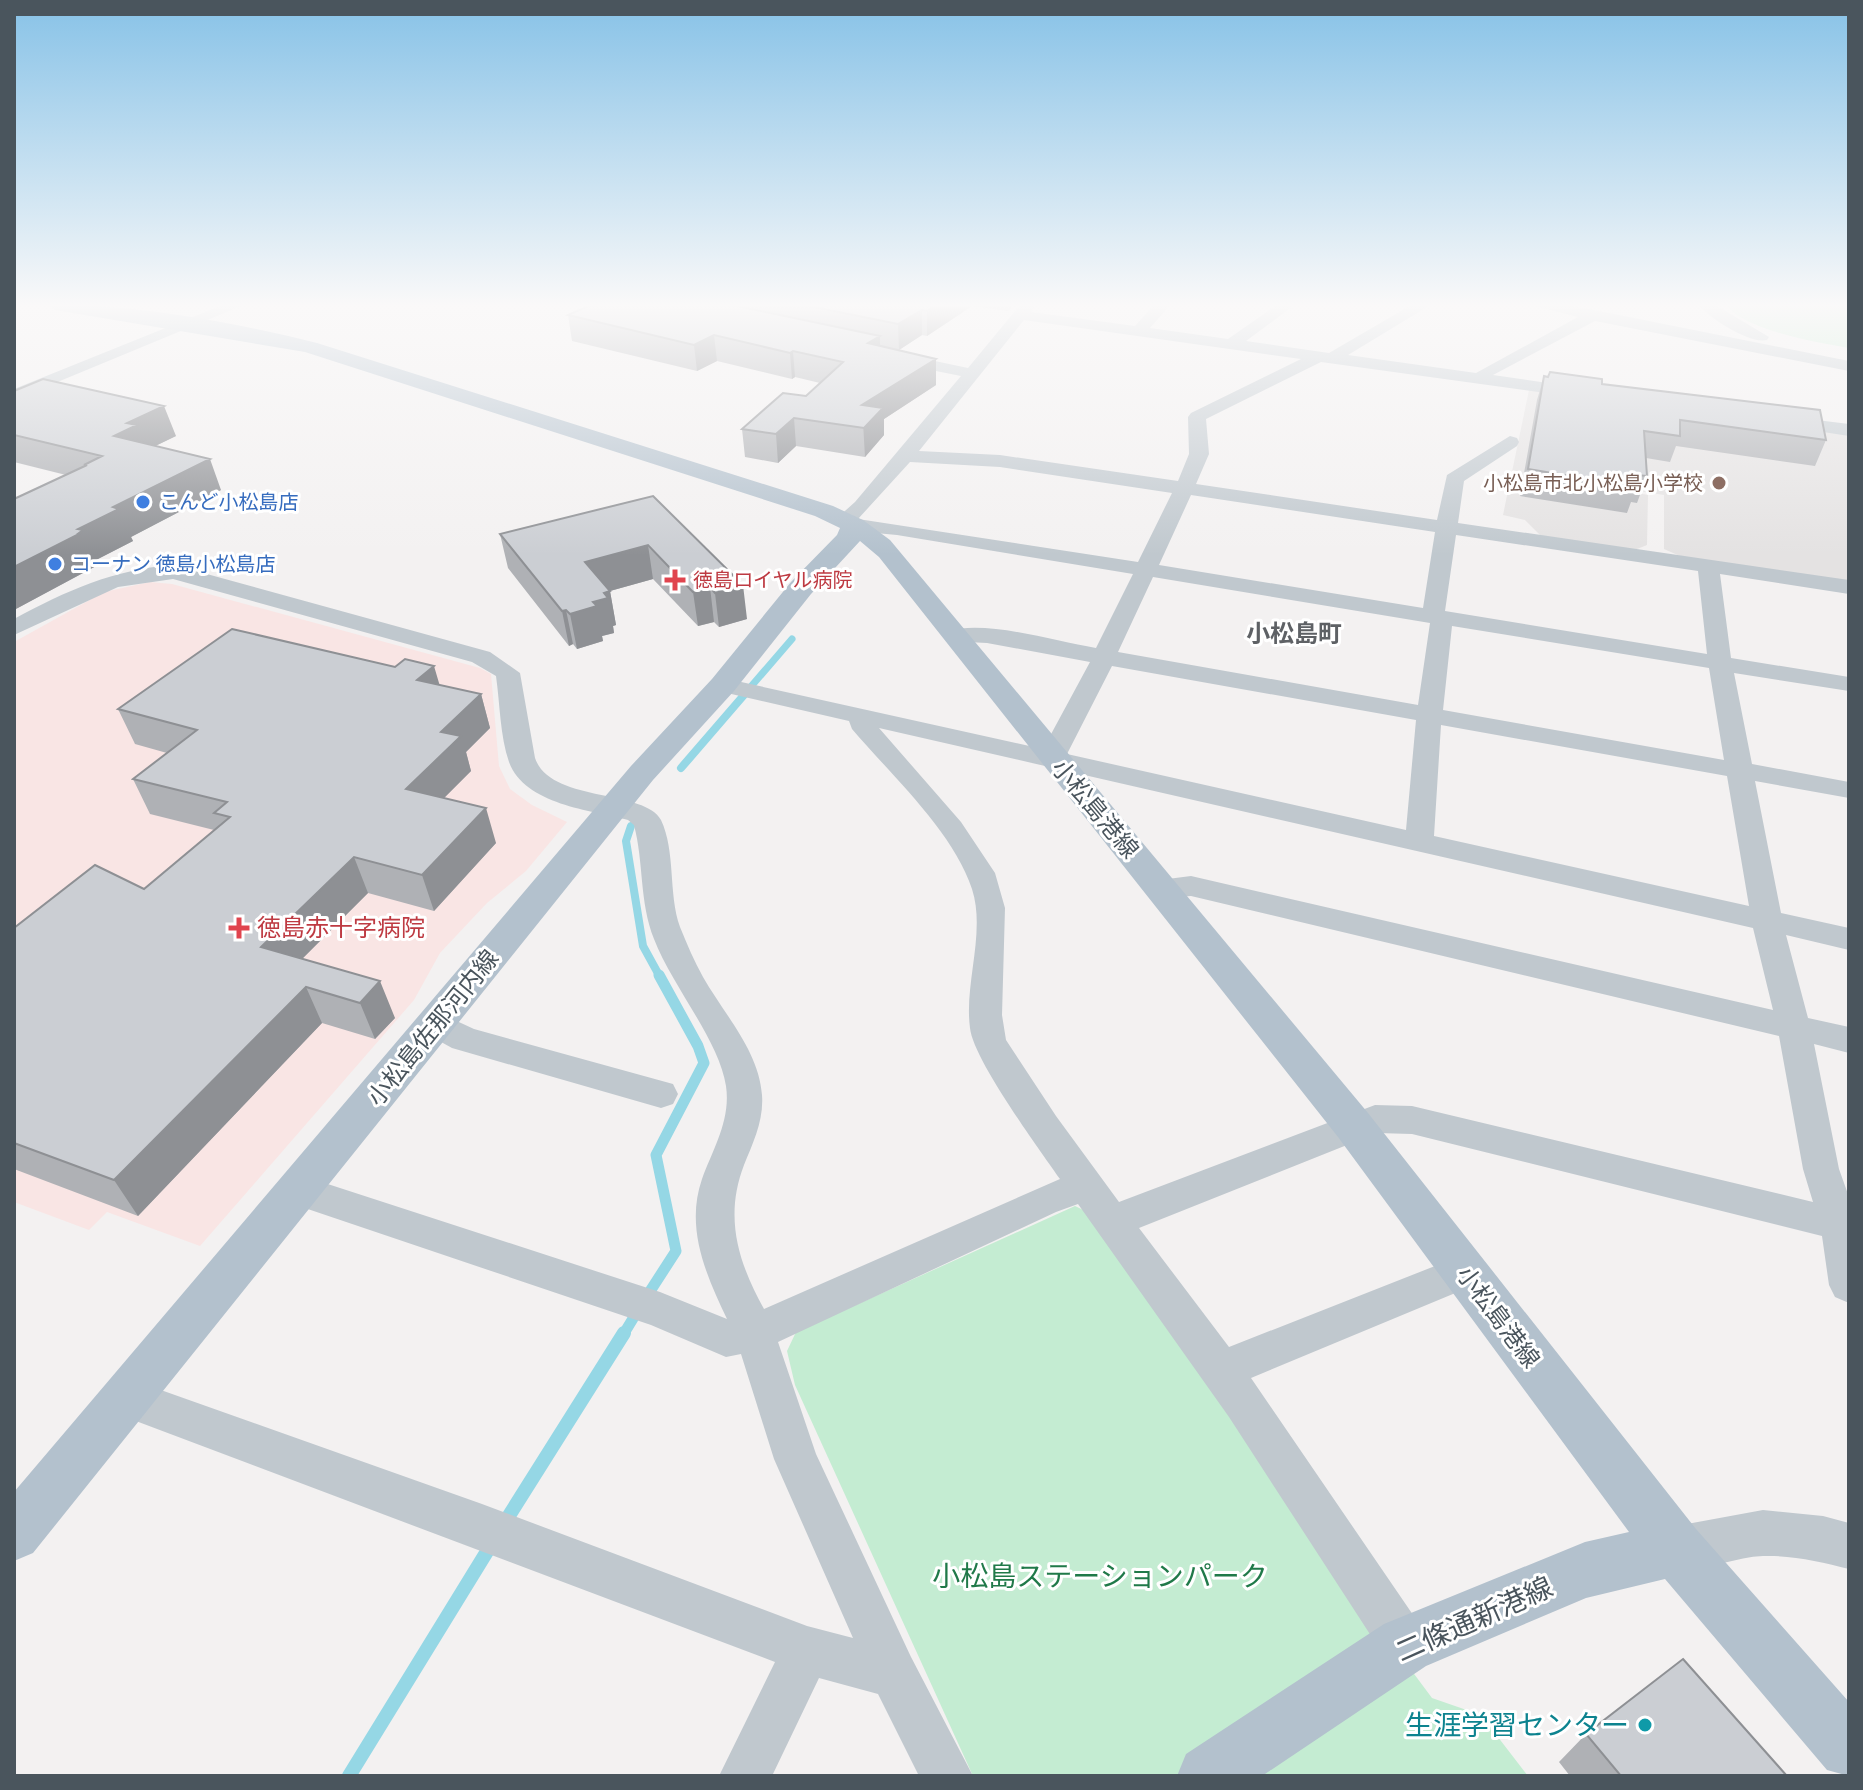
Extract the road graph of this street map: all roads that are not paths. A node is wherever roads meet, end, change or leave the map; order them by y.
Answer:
1 (440, 388) edge
2 (963, 388) edge
3 (1260, 388) edge
4 (1544, 388) edge
5 (1597, 395) edge
6 (1760, 417) edge
7 (1849, 430) edge
8 (1510, 442) dead end
9 (905, 456) junction
10 (1182, 490) junction
11 (850, 522) junction
12 (1445, 528) junction
13 (1708, 567) junction
14 (1145, 569) junction
15 (1849, 587) edge
16 (1437, 616) junction
17 (14, 628) edge
18 (955, 636) junction
19 (1104, 657) junction
20 (1720, 663) junction
21 (1849, 684) edge
22 (739, 688) junction
23 (864, 715) junction
24 (1429, 716) junction
25 (1052, 758) junction
26 (1741, 771) junction
27 (1849, 790) edge
28 (615, 807) junction
29 (1419, 840) junction
30 (1163, 888) junction
31 (1767, 921) junction
32 (1849, 939) edge
33 (435, 1023) junction
34 (1794, 1027) junction
35 (1849, 1040) edge
36 (661, 1094) dead end
37 (1353, 1125) junction
38 (1085, 1185) junction
39 (300, 1191) junction
40 (1112, 1222) junction
41 (1844, 1225) edge
42 (1463, 1272) junction
43 (1849, 1285) edge
44 (755, 1333) junction
45 (1221, 1370) junction
46 (127, 1398) junction
47 (14, 1534) edge
48 (1849, 1546) edge
49 (1676, 1549) junction
50 (1405, 1645) junction
51 (807, 1650) junction
52 (894, 1674) junction
53 (1849, 1748) edge
54 (745, 1776) edge
55 (947, 1776) edge
56 (1208, 1776) edge

1 - 11 main road, 小松島港線
2 - 9 street
3 - 10 street
4 - 5 street
6 - 7 street
8 - 12 street
9 - 10 street
9 - 11 street
10 - 12 street
10 - 14 street
11 - 14 street
11 - 18 main road, 小松島港線
11 - 22 main road, 小松島佐那河内線
12 - 13 street
12 - 16 street
13 - 15 street
13 - 20 street
14 - 16 street
14 - 19 street
16 - 20 street
16 - 24 street
17 - 28 street
18 - 19 street
18 - 25 main road, 小松島港線
19 - 24 street
19 - 25 street
20 - 21 street
20 - 26 street
22 - 23 street
22 - 28 main road, 小松島佐那河内線
23 - 25 street
23 - 38 street
24 - 26 street
24 - 29 street
25 - 29 street
25 - 30 main road, 小松島港線
26 - 27 street
26 - 31 street
28 - 33 main road, 小松島佐那河内線
28 - 44 street
29 - 31 street
30 - 34 street
30 - 37 main road, 小松島港線
31 - 32 street
31 - 34 street
33 - 36 street
33 - 39 main road, 小松島佐那河内線
34 - 35 street
34 - 41 street
37 - 40 street
37 - 41 street
37 - 42 main road, 小松島港線
38 - 40 street
38 - 44 street
39 - 44 street
39 - 46 main road, 小松島佐那河内線
40 - 45 street
41 - 43 street
42 - 45 street
42 - 49 main road, 小松島港線
44 - 52 street
45 - 50 street
46 - 47 main road, 小松島佐那河内線
46 - 51 street
48 - 49 street
49 - 50 main road, 二條通新港線
49 - 53 main road, 小松島港線
50 - 56 main road, 二條通新港線
51 - 52 street
51 - 54 street
52 - 55 street

